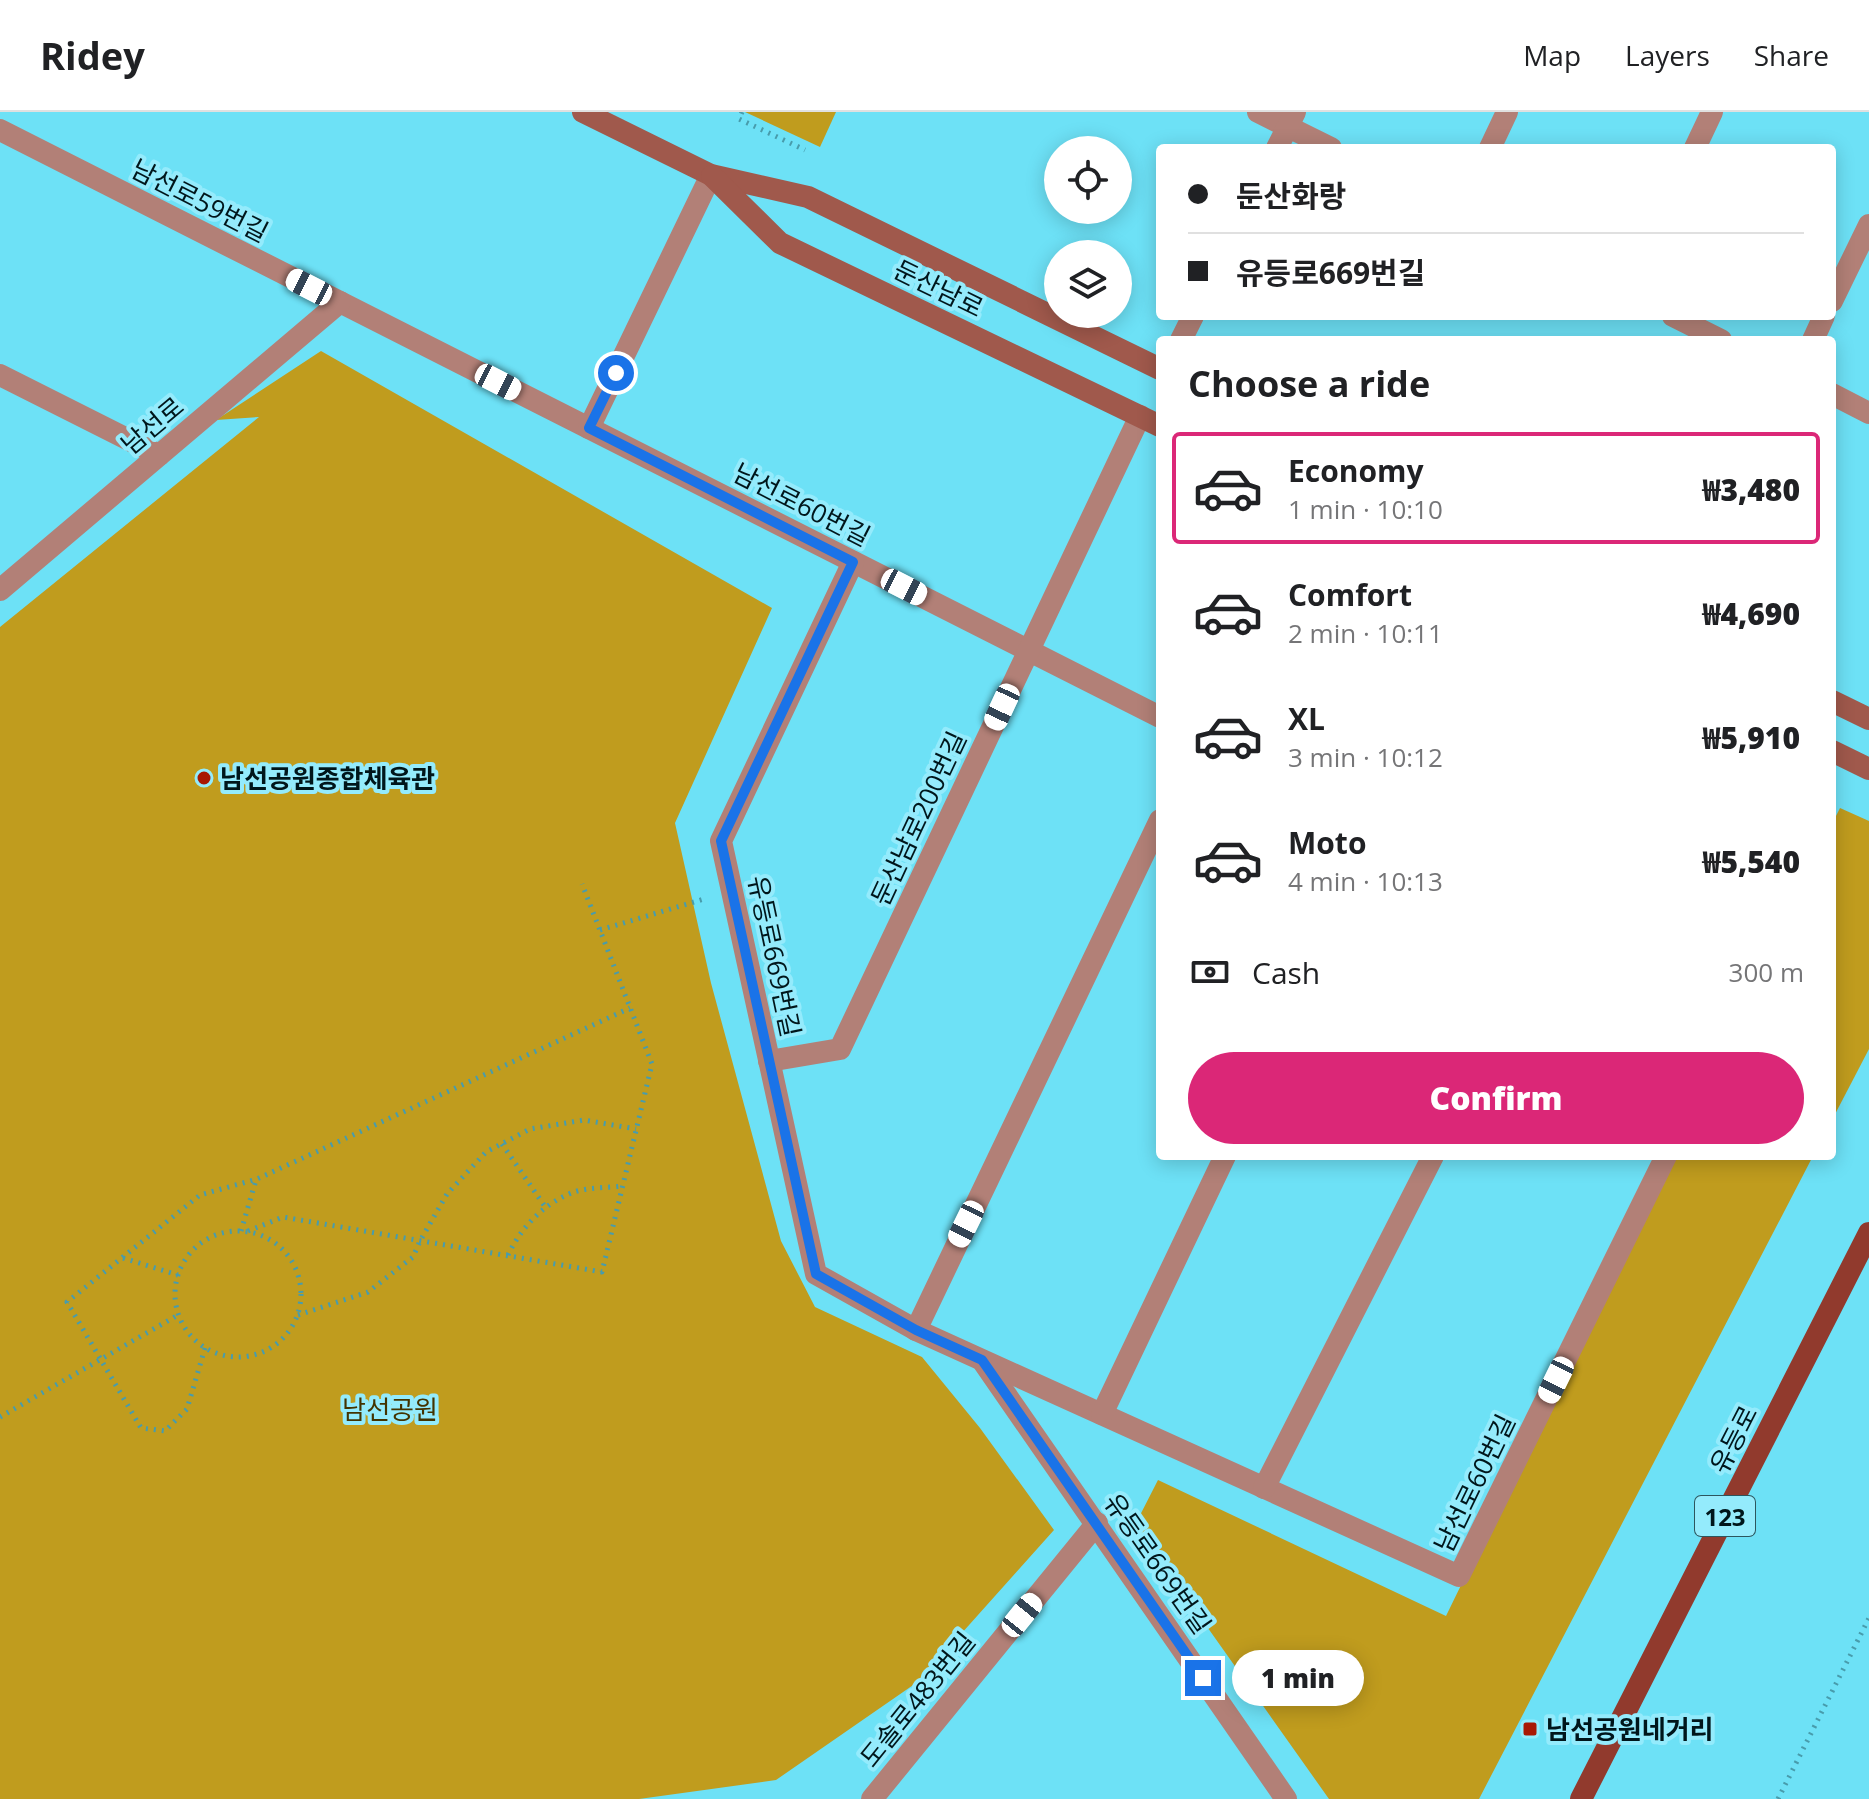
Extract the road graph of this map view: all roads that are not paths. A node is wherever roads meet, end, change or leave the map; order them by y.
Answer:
1 (583, 112) edge
2 (1258, 112) edge
3 (1507, 112) edge
4 (1712, 112) edge
5 (1291, 119) edge
6 (0, 130) edge
7 (1279, 144) edge
8 (1325, 144) edge
9 (1492, 144) edge
10 (1697, 144) edge
11 (711, 175) junction
12 (1869, 225) edge
13 (1836, 293) edge
14 (340, 302) junction
15 (1681, 320) edge
16 (1713, 336) edge
17 (1156, 367) edge
18 (0, 375) edge
19 (1836, 396) edge
20 (1869, 413) edge
21 (1150, 421) edge
22 (589, 428) junction
23 (159, 455) junction
24 (853, 562) junction
25 (0, 590) edge
26 (1029, 650) junction
27 (1836, 703) edge
28 (1156, 715) edge
29 (1869, 719) edge
30 (1836, 753) edge
31 (1869, 769) edge
32 (1156, 828) edge
33 (769, 1061) junction
34 (1223, 1160) edge
35 (1431, 1160) edge
36 (1664, 1160) edge
37 (1869, 1233) edge
38 (916, 1330) junction
39 (982, 1360) junction
40 (1102, 1414) junction
41 (1264, 1488) junction
42 (1097, 1523) junction
43 (1459, 1576) joint
44 (872, 1799) edge
45 (1286, 1799) edge
46 (1581, 1799) edge

1 - 11 main road, 둔산남로
2 - 5 street
3 - 9 street
4 - 10 street
5 - 7 street
5 - 8 street
6 - 14 street, 남선로59번길
11 - 17 main road, 둔산남로
11 - 21 main road, 둔산남로
11 - 22 street
12 - 13 street
14 - 22 street, 남선로59번길
14 - 23 street, 남선로
15 - 16 street
18 - 23 street
19 - 20 street
21 - 26 street, 둔산남로200번길
22 - 24 street, 남선로60번길
23 - 25 street, 남선로
24 - 26 street, 남선로60번길
24 - 33 street, 유등로669번길
26 - 28 street, 남선로60번길
26 - 33 street, 둔산남로200번길
27 - 29 main road
30 - 31 main road
32 - 38 street
33 - 38 street, 유등로669번길
34 - 40 street
35 - 41 street
36 - 43 street, 남선로60번길
37 - 46 main road, 유등로 / 123
38 - 39 street, 유등로669번길
39 - 40 street, 유등로669번길
39 - 42 street, 유등로669번길
40 - 41 street, 유등로669번길
41 - 43 street, 유등로669번길
42 - 44 street, 도솔로483번길
42 - 45 street, 유등로669번길

